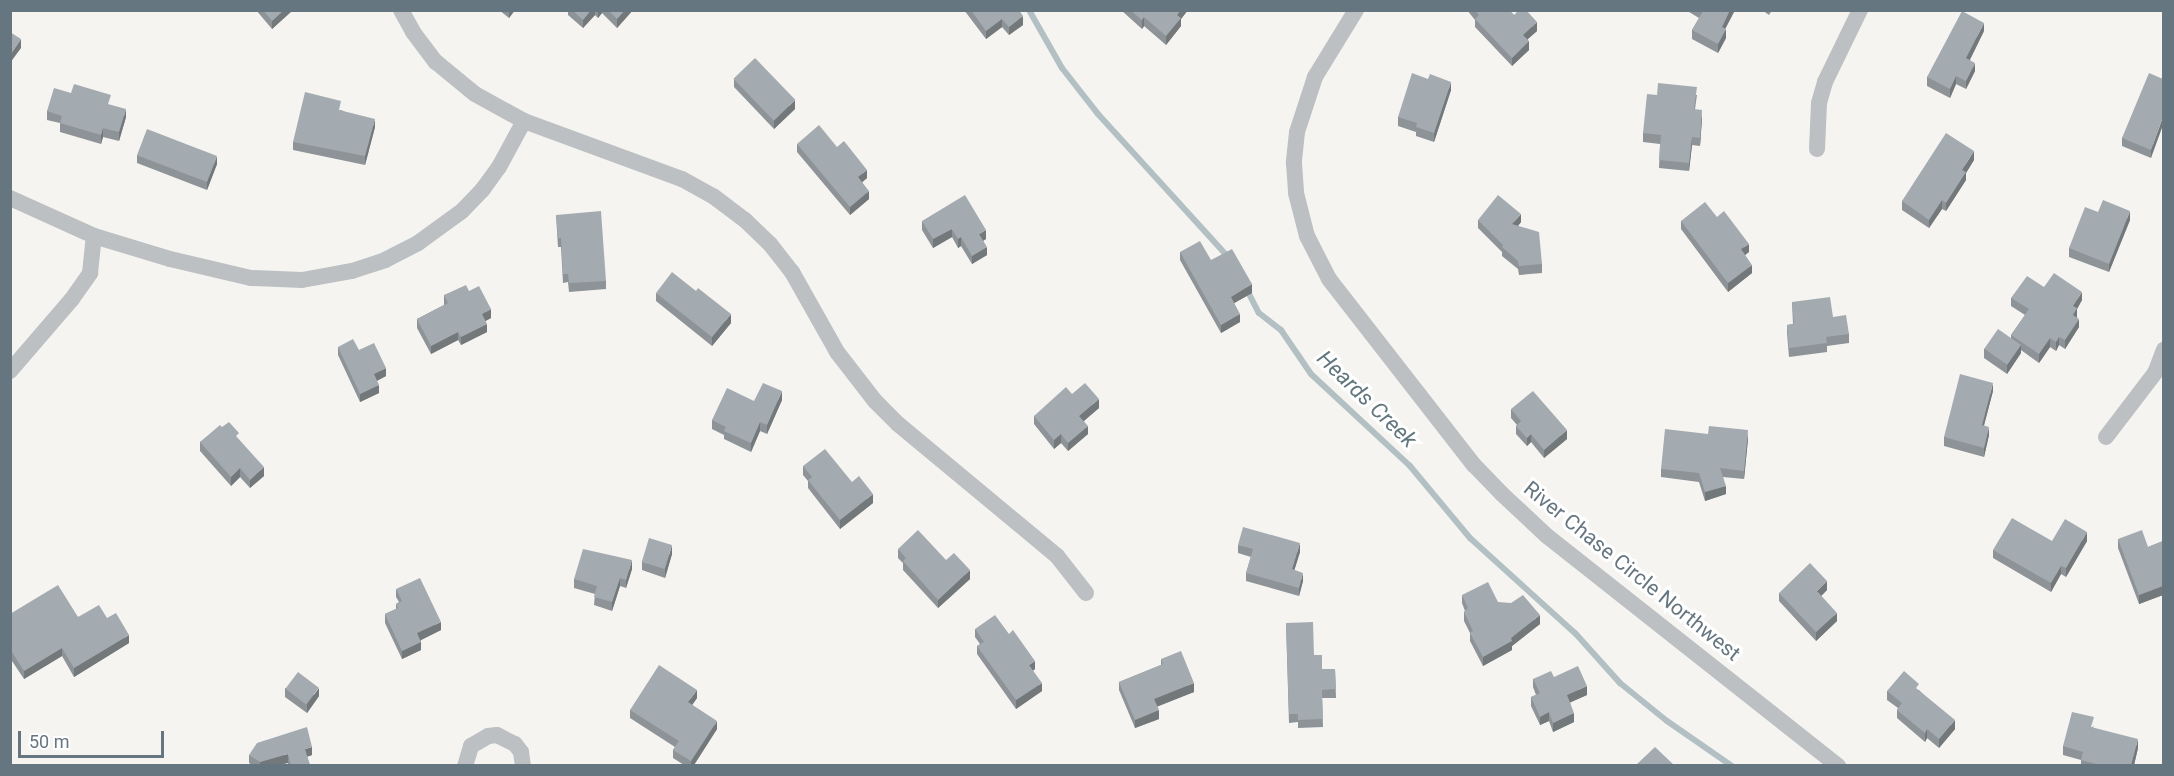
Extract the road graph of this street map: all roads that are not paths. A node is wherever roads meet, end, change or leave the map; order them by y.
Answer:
1 (401, 10) edge
2 (1356, 10) edge
3 (1860, 10) edge
4 (524, 121) junction
5 (1817, 150) dead end
6 (10, 198) edge
7 (94, 236) junction
8 (2163, 351) edge
9 (10, 371) edge
10 (2106, 437) dead end
11 (1086, 592) dead end
12 (465, 765) edge
13 (523, 765) edge
14 (1838, 765) edge

1 - 4 street
2 - 14 street, River Chase Circle Northwest
3 - 5 street
4 - 7 street
4 - 11 street
6 - 7 street
7 - 9 street
8 - 10 street
12 - 13 street

